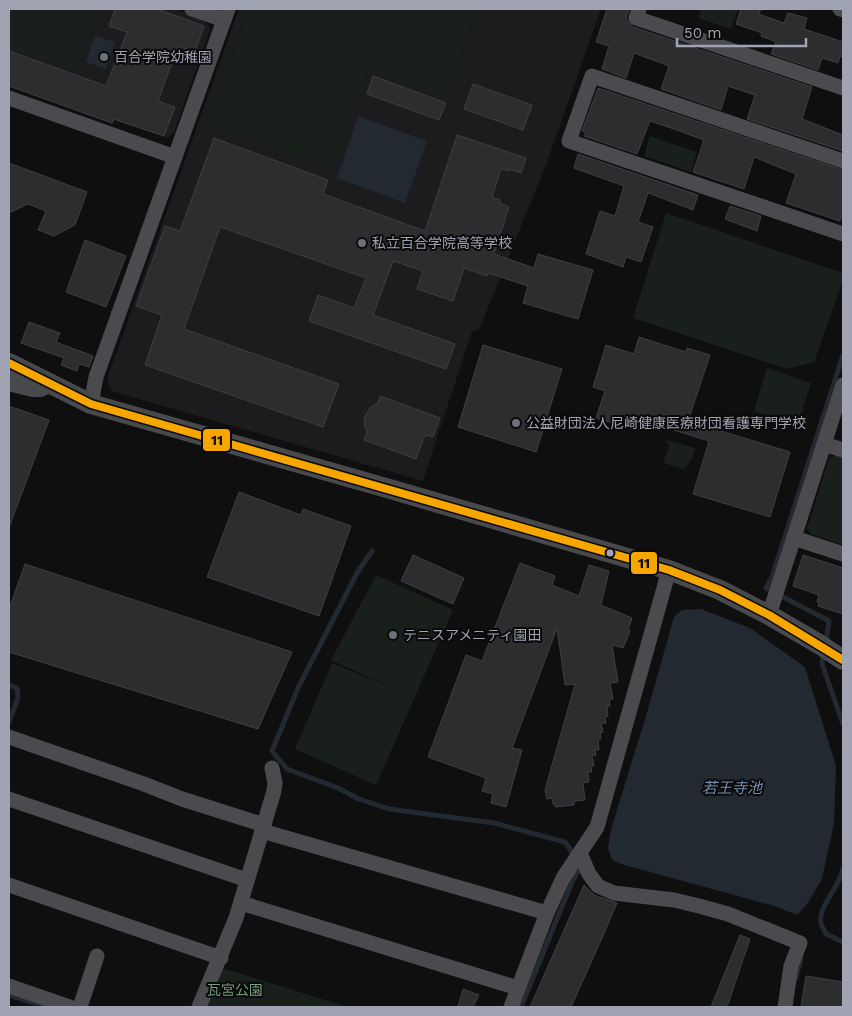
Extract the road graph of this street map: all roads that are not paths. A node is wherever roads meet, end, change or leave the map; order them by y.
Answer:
1 (192, 9) edge
2 (639, 9) edge
3 (840, 9) edge
4 (843, 10) edge
5 (226, 14) edge
6 (843, 88) edge
7 (9, 98) edge
8 (176, 157) junction
9 (843, 161) edge
10 (843, 234) edge
11 (9, 363) edge
12 (9, 381) edge
13 (843, 385) edge
14 (53, 386) junction
15 (91, 404) junction
16 (824, 444) junction
17 (843, 450) edge
18 (794, 538) junction
19 (843, 554) edge
20 (669, 570) junction
21 (770, 615) junction
22 (830, 652) edge
23 (9, 737) edge
24 (272, 768) dead end
25 (9, 799) edge
26 (263, 828) junction
27 (580, 853) junction
28 (247, 880) junction
29 (9, 885) edge
30 (241, 903) junction
31 (547, 913) junction
32 (97, 956) dead end
33 (221, 958) junction
34 (9, 986) edge
35 (518, 988) junction
36 (70, 1007) edge
37 (80, 1007) edge
38 (199, 1007) edge
39 (511, 1007) edge
40 (785, 1007) edge

1 - 5 street
2 - 6 street
3 - 4 street
5 - 8 street
7 - 8 street
8 - 15 street
9 - 10 street
11 - 14 main road
12 - 14 main road
13 - 16 street
14 - 15 main road
15 - 20 main road
16 - 17 street
16 - 18 street
18 - 19 street
18 - 21 street
20 - 21 main road
20 - 27 street
21 - 22 main road
23 - 26 street
24 - 26 street
25 - 28 street
26 - 28 street
26 - 31 street
27 - 31 street
27 - 40 street
28 - 30 street
29 - 33 street
30 - 33 street
30 - 35 street
31 - 35 street
32 - 37 street
33 - 38 street
34 - 36 street
35 - 39 street

